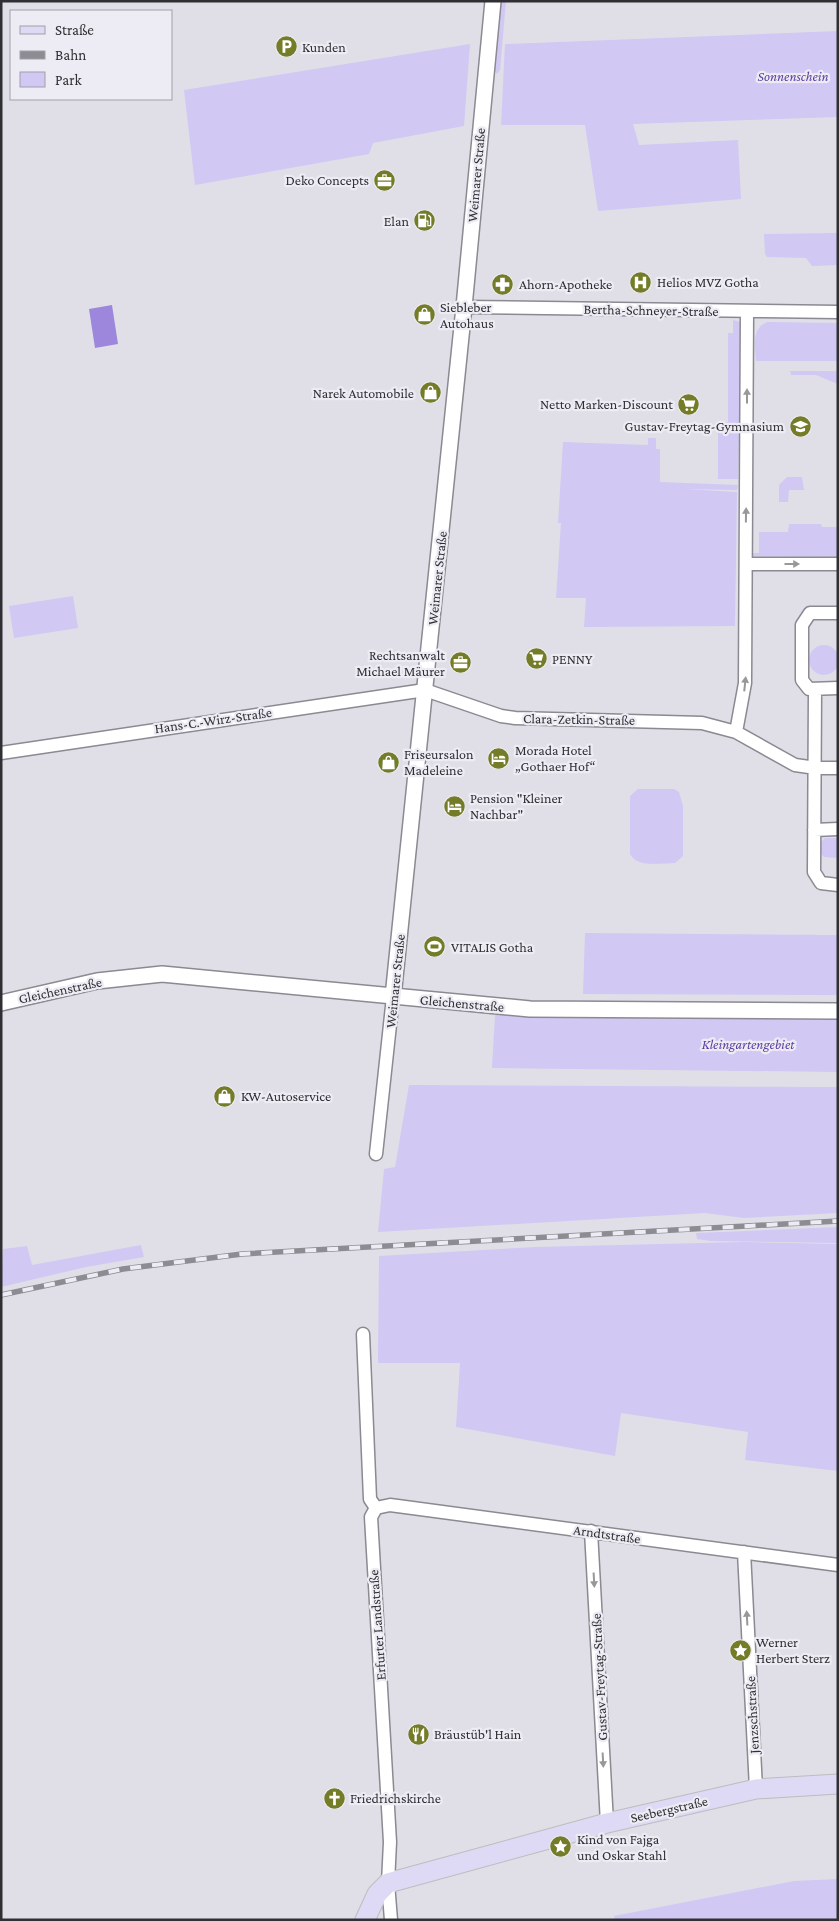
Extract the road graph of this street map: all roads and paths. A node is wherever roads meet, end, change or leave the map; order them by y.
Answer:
1 (493, 1) edge
2 (464, 307) junction
3 (747, 311) junction
4 (838, 312) edge
5 (746, 564) junction
6 (838, 564) edge
7 (838, 613) edge
8 (838, 688) edge
9 (425, 690) junction
10 (815, 690) junction
11 (736, 732) junction
12 (1, 753) edge
13 (816, 768) junction
14 (838, 768) edge
15 (838, 829) edge
16 (814, 830) junction
17 (838, 885) edge
18 (393, 997) junction
19 (1, 1003) edge
20 (838, 1010) edge
21 (376, 1154) dead end
22 (363, 1334) dead end
23 (376, 1508) junction
24 (591, 1531) junction
25 (744, 1552) junction
26 (838, 1565) edge
27 (838, 1784) edge
28 (756, 1789) junction
29 (607, 1823) junction
30 (388, 1883) junction
31 (365, 1920) edge
32 (391, 1920) edge

1 - 2 street, Weimarer Straße
2 - 3 street, Bertha-Schneyer-Straße
2 - 9 street, Weimarer Straße
3 - 4 street, Bertha-Schneyer-Straße
5 -> 3 street
5 -> 6 street
11 -> 5 street
7 - 10 street
8 - 10 street
9 - 11 street, Clara-Zetkin-Straße
9 - 12 street, Hans-C.-Wirz-Straße
9 - 18 street, Weimarer Straße
10 - 13 street
11 - 13 street, Clara-Zetkin-Straße
13 - 14 street, Clara-Zetkin-Straße
13 - 16 street
15 - 16 street
16 - 17 street
18 - 19 street, Gleichenstraße
18 - 20 street, Gleichenstraße
18 - 21 street, Weimarer Straße
22 - 23 street, Erfurter Landstraße
23 - 24 street, Arndtstraße
23 - 30 street, Erfurter Landstraße
24 - 25 street, Arndtstraße
24 -> 29 street, Gustav-Freytag-Straße
25 - 26 street, Arndtstraße
28 -> 25 street, Jenzschstraße
27 - 28 main road, Seebergstraße
28 - 29 main road, Seebergstraße
29 - 30 main road, Seebergstraße
30 - 31 main road
30 - 32 street, Erfurter Landstraße

